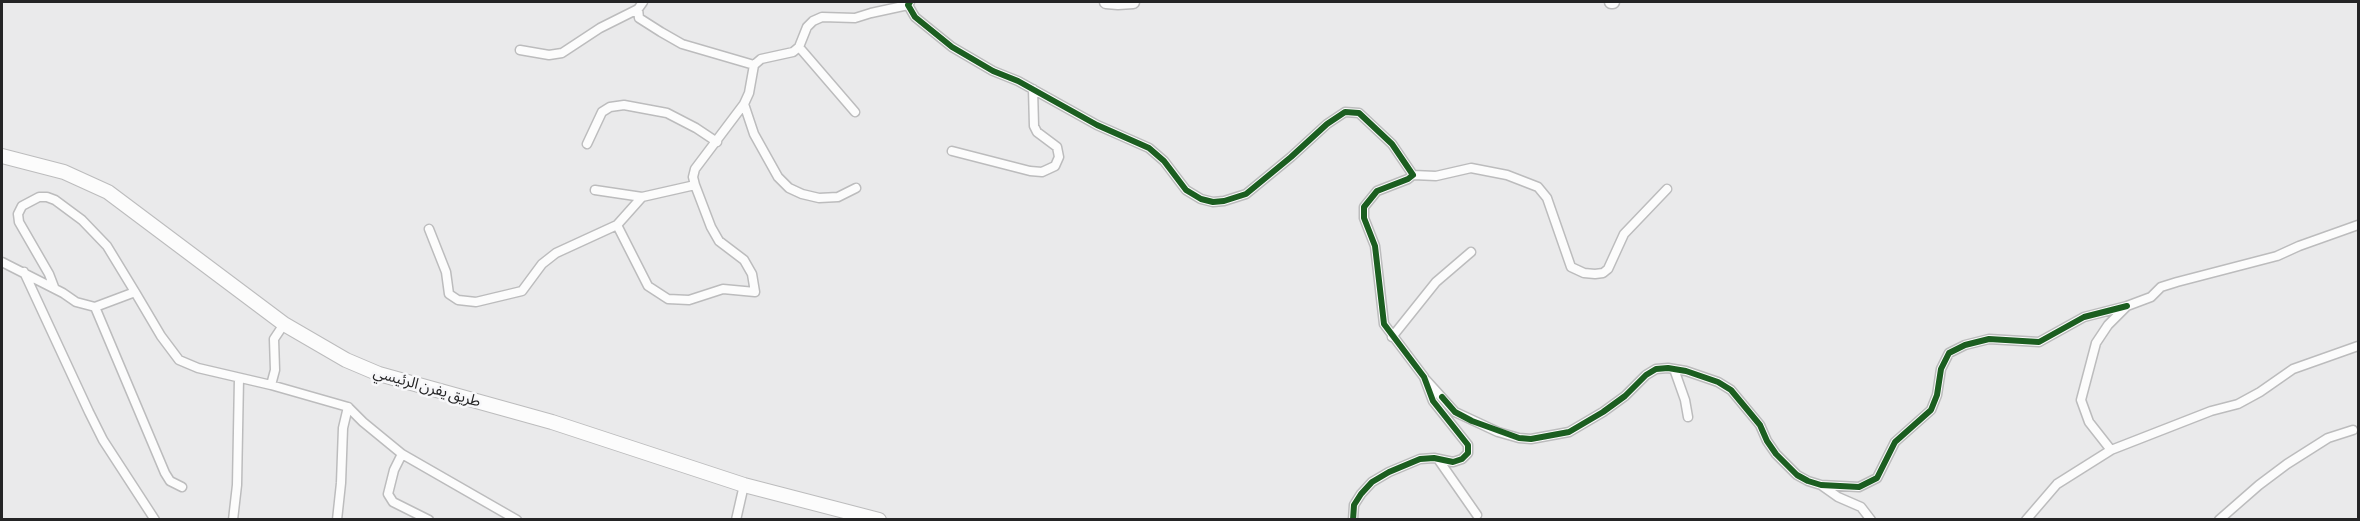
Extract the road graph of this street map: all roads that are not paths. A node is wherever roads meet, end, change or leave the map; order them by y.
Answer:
1 (1106, 2) edge
2 (1133, 2) edge
3 (909, 3) edge
4 (641, 5) edge
5 (799, 47) junction
6 (520, 50) dead end
7 (754, 65) junction
8 (1033, 89) junction
9 (744, 104) junction
10 (855, 112) dead end
11 (717, 142) junction
12 (587, 144) dead end
13 (952, 151) dead end
14 (2, 158) edge
15 (1413, 175) junction
16 (695, 185) junction
17 (856, 188) dead end
18 (1667, 189) dead end
19 (596, 190) dead end
20 (642, 197) junction
21 (617, 225) junction
22 (2358, 225) edge
23 (429, 229) dead end
24 (1470, 252) dead end
25 (2, 262) edge
26 (24, 272) junction
27 (54, 287) junction
28 (135, 292) junction
29 (2127, 306) junction
30 (94, 307) junction
31 (284, 324) junction
32 (1392, 337) junction
33 (2358, 346) edge
34 (1674, 369) junction
35 (1424, 377) junction
36 (239, 378) junction
37 (271, 386) junction
38 (348, 407) junction
39 (1688, 417) dead end
40 (2353, 430) dead end
41 (2111, 450) junction
42 (402, 454) junction
43 (1438, 459) junction
44 (744, 484) junction
45 (1821, 484) junction
46 (182, 487) dead end
47 (1477, 515) dead end
48 (154, 519) edge
49 (233, 519) edge
50 (338, 519) edge
51 (429, 519) edge
52 (517, 519) edge
53 (736, 519) edge
54 (879, 519) edge
55 (1353, 519) edge
56 (1871, 519) edge
57 (2026, 519) edge
58 (2219, 519) edge

1 - 2 street
3 - 5 street
3 - 8 street
4 - 6 street
4 - 7 street
5 - 7 street
5 - 10 street
7 - 9 street
8 - 13 street
8 - 15 street
9 - 11 street
9 - 17 street
11 - 12 street
11 - 16 street
14 - 31 main road, طريق يفرن الرئيسي
15 - 18 street
15 - 32 street
16 - 20 street
16 - 21 street
19 - 20 street
20 - 21 street
21 - 23 street
22 - 29 street
24 - 32 street
25 - 26 street
26 - 27 street
26 - 48 street
27 - 28 street
27 - 30 street
28 - 30 street
28 - 36 street
29 - 41 street
29 - 45 street
30 - 46 street
31 - 37 street
31 - 44 main road, طريق يفرن الرئيسي
32 - 35 street
33 - 41 street
34 - 35 street
34 - 39 street
34 - 45 street
35 - 43 street
36 - 37 street
36 - 49 street
37 - 38 street
38 - 42 street
38 - 50 street
40 - 58 street
41 - 57 street
42 - 51 street
42 - 52 street
43 - 47 street
43 - 55 street
44 - 53 street
44 - 54 main road, طريق يفرن الرئيسي
45 - 56 street

